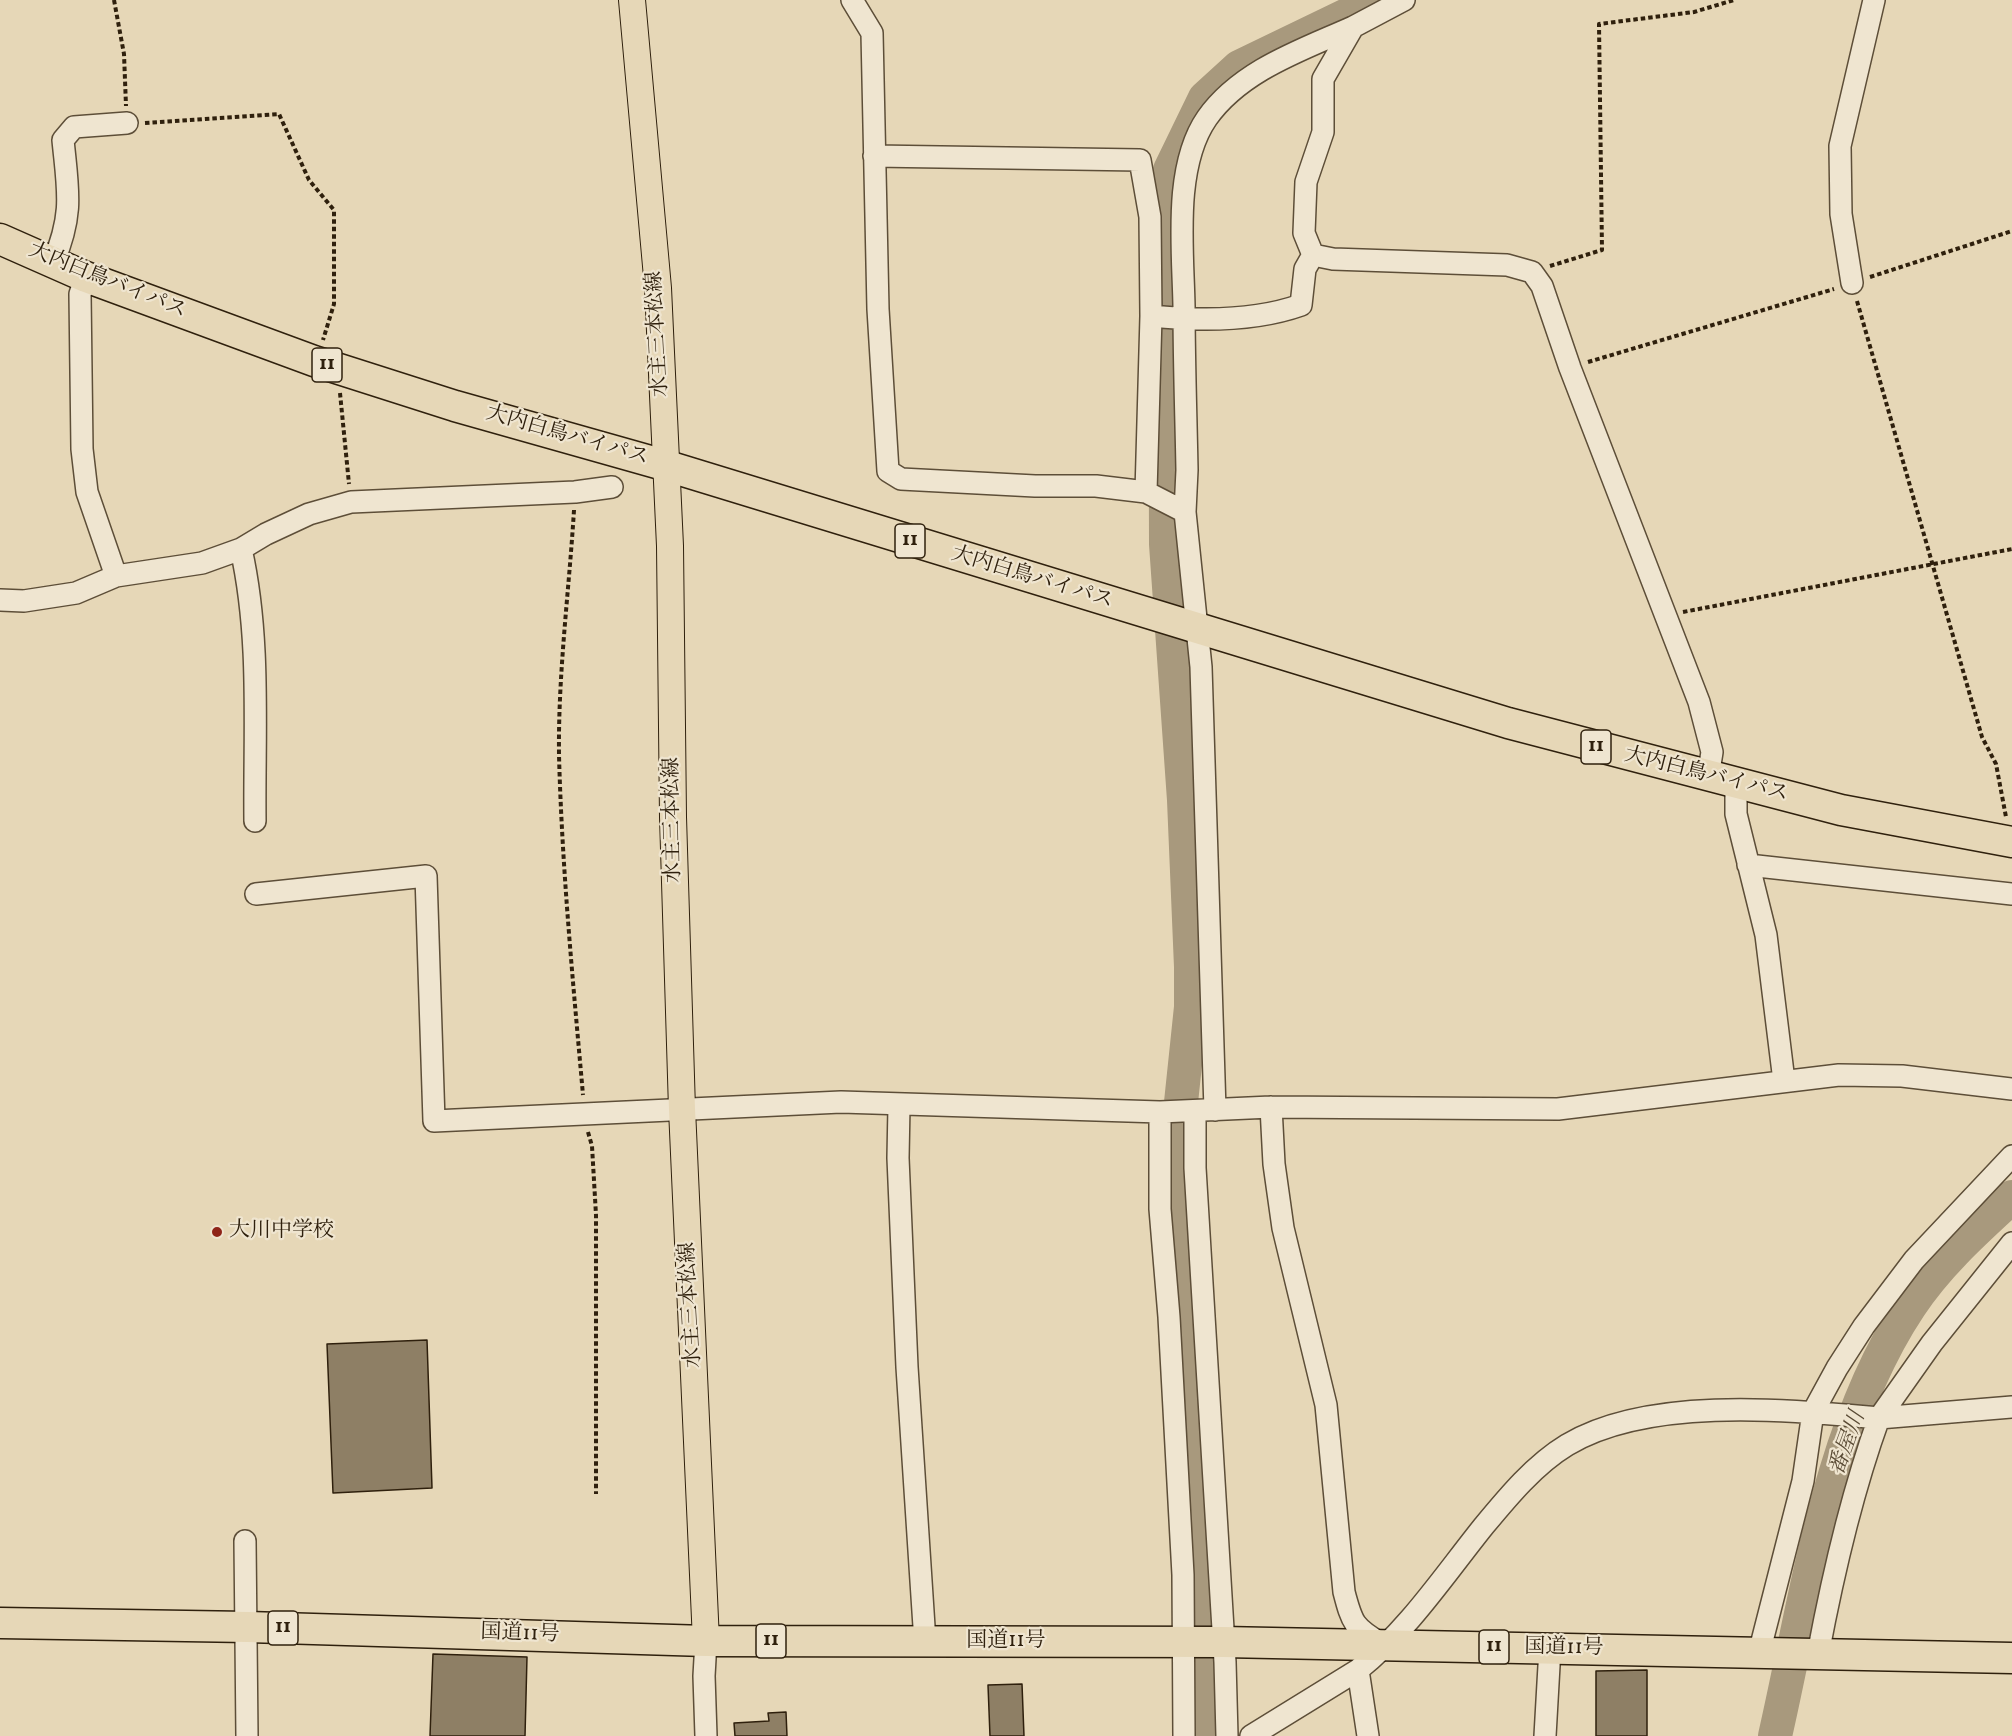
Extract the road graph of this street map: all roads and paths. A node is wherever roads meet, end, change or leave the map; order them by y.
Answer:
1 (114, 0) edge
2 (632, 0) edge
3 (852, 0) edge
4 (1404, 0) edge
5 (1734, 0) edge
6 (1874, 0) edge
7 (1353, 27) junction
8 (127, 123) junction
9 (874, 156) junction
10 (2012, 231) edge
11 (0, 239) edge
12 (1313, 255) junction
13 (53, 263) junction
14 (1532, 272) junction
15 (86, 277) junction
16 (1852, 283) junction
17 (1153, 316) junction
18 (1181, 318) junction
19 (327, 365) junction
20 (1570, 368) junction
21 (664, 465) junction
22 (612, 487) dead end
23 (575, 492) junction
24 (1149, 493) junction
25 (351, 502) junction
26 (1182, 510) junction
27 (241, 549) junction
28 (2012, 549) edge
29 (1933, 562) junction
30 (116, 576) junction
31 (0, 600) edge
32 (1664, 615) junction
33 (1191, 628) junction
34 (1722, 781) junction
35 (255, 821) dead end
36 (2007, 841) edge
37 (1748, 865) junction
38 (256, 894) dead end
39 (2012, 894) edge
40 (1784, 1081) junction
41 (2012, 1089) edge
42 (899, 1106) junction
43 (1271, 1107) junction
44 (682, 1109) junction
45 (1200, 1111) junction
46 (1163, 1112) junction
47 (584, 1115) junction
48 (2012, 1156) edge
49 (2012, 1243) edge
50 (2012, 1407) edge
51 (1818, 1413) junction
52 (1875, 1418) junction
53 (596, 1494) dead end
54 (245, 1541) dead end
55 (0, 1623) edge
56 (248, 1627) junction
57 (706, 1641) junction
58 (925, 1642) junction
59 (1203, 1642) junction
60 (1386, 1645) junction
61 (1550, 1648) junction
62 (1765, 1653) junction
63 (1812, 1654) junction
64 (2012, 1659) edge
65 (1358, 1670) junction
66 (248, 1736) edge
67 (706, 1736) edge
68 (1184, 1736) edge
69 (1227, 1736) edge
70 (1251, 1736) edge
71 (1368, 1736) edge
72 (1545, 1736) edge

1 - 8 path
2 - 21 main road, 水主三本松線
3 - 9 street
4 - 7 street
5 - 14 path
6 - 16 street
7 - 12 street
7 - 18 street
8 - 13 street
8 - 19 path
9 - 17 street
9 - 24 street
10 - 16 path
11 - 13 highway, 大内白鳥バイパス / 11
12 - 14 street
12 - 18 street
13 - 15 highway, 大内白鳥バイパス / 11
14 - 20 street
15 - 19 highway, 大内白鳥バイパス / 11
15 - 30 street
16 - 20 path
16 - 29 path
17 - 18 street
17 - 24 street
18 - 26 street
19 - 21 highway, 大内白鳥バイパス / 11
19 - 25 path
20 - 32 street
21 - 33 highway, 大内白鳥バイパス / 11
21 - 44 main road, 水主三本松線
22 - 23 street
23 - 25 street
23 - 47 path
24 - 26 street
25 - 27 street
26 - 33 street
27 - 30 street
27 - 35 street
28 - 29 path
29 - 32 path
29 - 36 path
30 - 31 street
32 - 34 street
33 - 34 highway, 大内白鳥バイパス / 11
33 - 45 street
34 - 36 highway, 大内白鳥バイパス / 11
34 - 37 street
37 - 39 street
37 - 40 street
38 - 47 street
40 - 41 street
40 - 43 street
42 - 44 street
42 - 46 street
42 - 58 street
43 - 45 street
43 - 60 street
44 - 47 street
44 - 57 main road, 水主三本松線
45 - 46 street
45 - 59 street
46 - 59 street
47 - 53 path
48 - 51 street
49 - 52 street
50 - 52 street
51 - 52 street
51 - 60 street
51 - 62 street
52 - 63 street
54 - 56 street
55 - 56 highway, 国道11号 / 11
56 - 57 highway, 国道11号 / 11
56 - 66 street
57 - 58 highway, 国道11号 / 11
57 - 67 street
58 - 59 highway, 国道11号 / 11
59 - 60 highway, 国道11号 / 11
59 - 68 street
59 - 69 street
60 - 61 highway, 国道11号 / 11
60 - 65 street
61 - 62 highway, 国道11号 / 11
61 - 72 street
62 - 63 highway, 国道11号 / 11
63 - 64 highway, 国道11号 / 11
65 - 70 street
65 - 71 street

